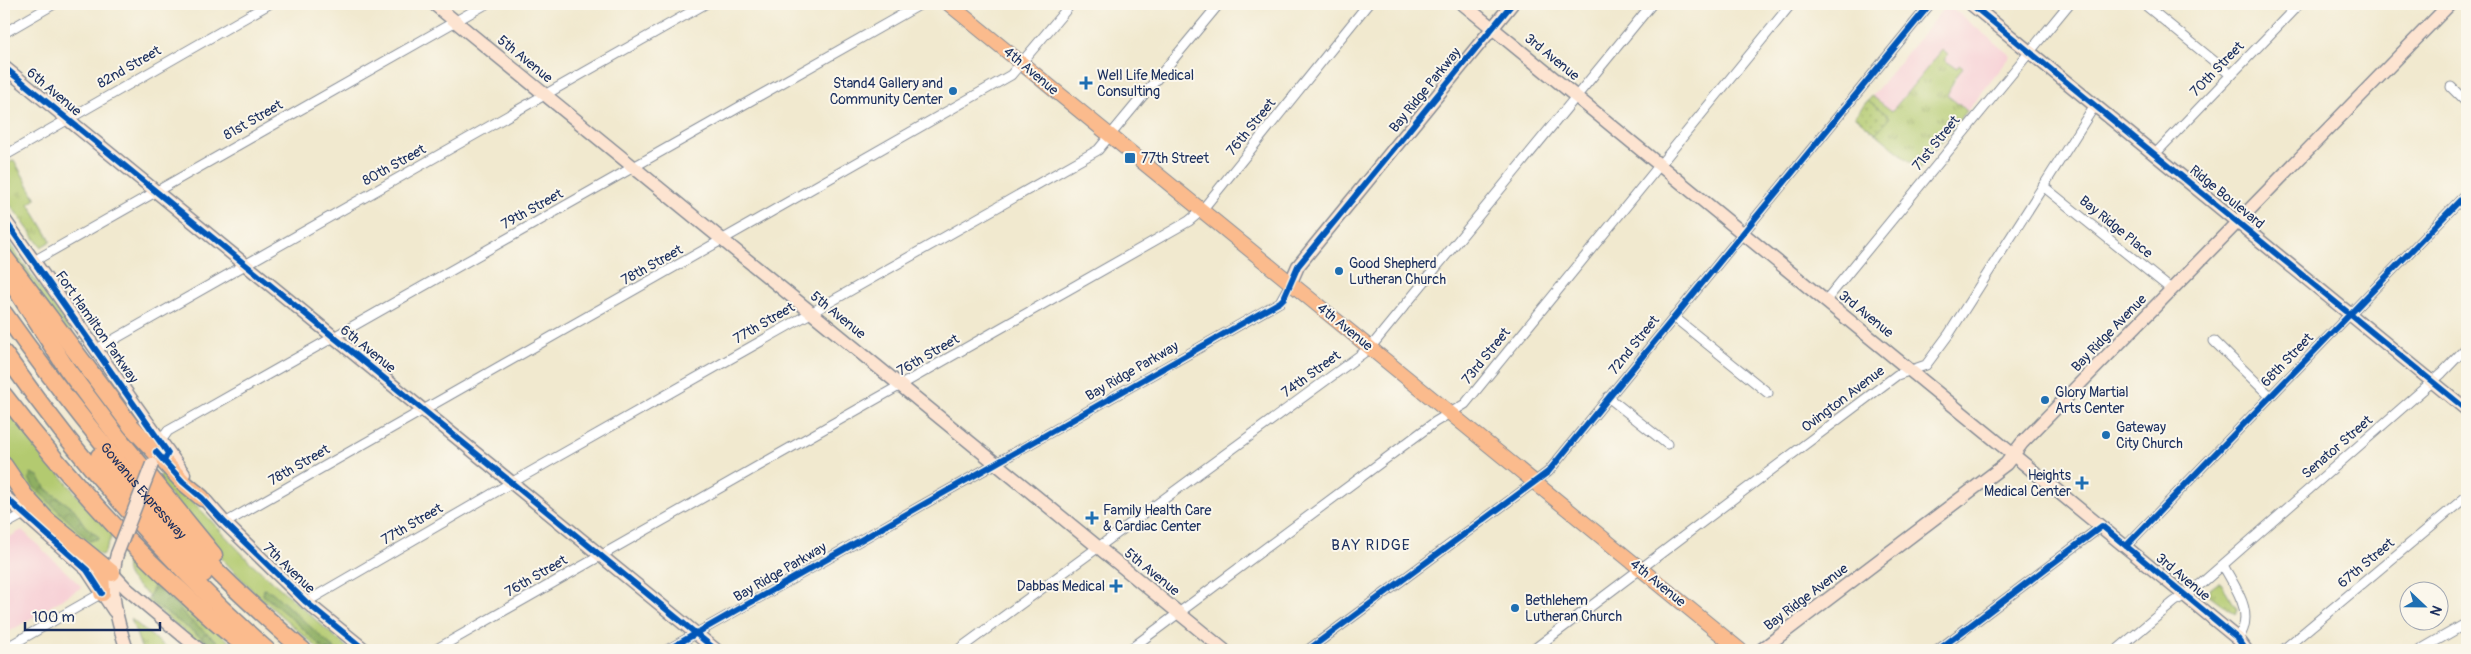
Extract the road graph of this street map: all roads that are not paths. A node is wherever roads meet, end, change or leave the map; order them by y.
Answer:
1 (54, 4) edge
2 (269, 4) edge
3 (434, 4) edge
4 (486, 4) edge
5 (705, 4) edge
6 (921, 4) edge
7 (949, 4) edge
8 (1071, 4) edge
9 (1219, 4) edge
10 (1368, 4) edge
11 (1463, 4) edge
12 (1512, 4) edge
13 (1652, 4) edge
14 (1791, 4) edge
15 (1930, 4) edge
16 (1971, 4) edge
17 (2069, 4) edge
18 (2144, 4) edge
19 (2299, 4) edge
20 (2450, 4) edge
21 (455, 21) junction
22 (1492, 28) junction
23 (4, 33) edge
24 (2030, 51) junction
25 (1022, 63) junction
26 (4, 67) edge
27 (2231, 75) junction
28 (2450, 87) dead end
29 (546, 95) junction
30 (1576, 96) junction
31 (2467, 103) edge
32 (2095, 104) junction
33 (67, 119) junction
34 (1110, 136) junction
35 (2155, 154) junction
36 (4, 156) edge
37 (1660, 164) junction
38 (634, 167) junction
39 (2043, 186) junction
40 (156, 192) junction
41 (2467, 193) edge
42 (1202, 210) junction
43 (4, 219) edge
44 (2238, 222) junction
45 (1742, 232) junction
46 (723, 240) junction
47 (4, 256) edge
48 (34, 261) junction
49 (246, 265) junction
50 (4, 271) edge
51 (1291, 282) junction
52 (2172, 290) junction
53 (1826, 300) junction
54 (811, 312) junction
55 (4, 313) edge
56 (2350, 314) junction
57 (1674, 317) junction
58 (4, 331) edge
59 (333, 337) junction
60 (2214, 341) dead end
61 (2467, 347) edge
62 (1370, 348) junction
63 (97, 349) junction
64 (4, 353) edge
65 (1911, 370) junction
66 (2433, 381) junction
67 (902, 386) junction
68 (1768, 394) dead end
69 (4, 395) edge
70 (2270, 396) junction
71 (1608, 397) junction
72 (422, 410) junction
73 (2467, 410) edge
74 (1449, 413) junction
75 (1667, 444) dead end
76 (156, 453) junction
77 (2014, 454) junction
78 (996, 463) junction
79 (4, 465) edge
80 (1534, 482) junction
81 (511, 483) junction
82 (4, 496) edge
83 (2467, 496) edge
84 (202, 498) joint
85 (24, 514) junction
86 (225, 523) junction
87 (4, 525) edge
88 (2102, 526) junction
89 (2126, 546) junction
90 (1098, 548) junction
91 (600, 555) junction
92 (91, 558) junction
93 (2223, 565) junction
94 (1642, 570) junction
95 (112, 573) junction
96 (102, 593) junction
97 (2185, 595) junction
98 (306, 602) junction
99 (256, 608) junction
100 (114, 611) junction
101 (1179, 613) junction
102 (2467, 623) edge
103 (696, 634) junction
104 (2238, 639) junction
105 (4, 649) edge
106 (127, 650) edge
107 (200, 650) edge
108 (252, 650) edge
109 (266, 650) edge
110 (287, 650) edge
111 (303, 650) edge
112 (365, 650) edge
113 (435, 650) edge
114 (667, 650) edge
115 (716, 650) edge
116 (958, 650) edge
117 (1129, 650) edge
118 (1224, 650) edge
119 (1308, 650) edge
120 (1533, 650) edge
121 (1740, 650) edge
122 (1761, 650) edge
123 (1938, 650) edge
124 (2117, 650) edge
125 (2246, 650) edge
126 (2283, 650) edge
127 (2420, 650) edge

1 - 23 street
2 - 33 street, 82nd Street
3 - 21 street, 5th Avenue
4 - 21 street, 81st Street
5 - 29 street, 80th Street
6 - 38 street, 79th Street
7 - 25 main road, 4th Avenue
8 - 25 street, 78th Street
9 - 34 street, 77th Street
10 - 42 street, 76th Street
11 - 22 street, 3rd Avenue
12 - 22 street, Bay Ridge Parkway
13 - 30 street, 74th Street
14 - 37 street, 73rd Street
15 - 45 street, 72nd Street
16 - 24 street, Ridge Boulevard
17 - 24 street, 71st Street
18 - 27 street
19 - 27 street, 70th Street
20 - 44 street, Bay Ridge Avenue
21 - 29 street, 5th Avenue
21 - 40 street, 81st Street
22 - 30 street, 3rd Avenue
22 - 51 street, Bay Ridge Parkway
24 - 32 street, Ridge Boulevard
24 - 53 street, 71st Street
25 - 34 main road, 4th Avenue
25 - 46 street, 78th Street
26 - 33 street, 6th Avenue
27 - 35 street, 70th Street
28 - 31 street
29 - 38 street, 5th Avenue
29 - 49 street, 80th Street
30 - 37 street, 3rd Avenue
30 - 62 street, 74th Street
32 - 35 street, Ridge Boulevard
32 - 39 street, Ovington Avenue
33 - 36 street, 82nd Street
33 - 40 street, 6th Avenue
34 - 42 main road, 4th Avenue
34 - 54 street, 77th Street
35 - 44 street, Ridge Boulevard
37 - 45 street, 3rd Avenue
37 - 74 street, 73rd Street
38 - 46 street, 5th Avenue
38 - 59 street, 79th Street
39 - 52 street, Bay Ridge Place
39 - 65 street, Ovington Avenue
40 - 48 street, 81st Street
40 - 49 street, 6th Avenue
41 - 56 street, 68th Street
42 - 51 main road, 4th Avenue
42 - 67 street, 76th Street
43 - 48 street, Fort Hamilton Parkway
44 - 52 street, Bay Ridge Avenue
44 - 56 street, Ridge Boulevard
45 - 53 street, 3rd Avenue
45 - 57 street, 72nd Street
46 - 54 street, 5th Avenue
46 - 72 street, 78th Street
47 - 76 highway
48 - 63 street, Fort Hamilton Parkway
49 - 59 street, 6th Avenue
49 - 63 street, 80th Street
50 - 99 highway
51 - 62 main road, 4th Avenue
51 - 78 street, Bay Ridge Parkway
52 - 77 street, Bay Ridge Avenue
53 - 65 street, 3rd Avenue
54 - 67 street, 5th Avenue
54 - 81 street, 77th Street
55 - 99 highway, Gowanus Expressway
56 - 66 street, Ridge Boulevard
56 - 70 street, 68th Street
57 - 68 street
57 - 71 street, 72nd Street
58 - 110 highway
59 - 72 street, 6th Avenue
59 - 76 street, 79th Street
60 - 70 street
61 - 66 street, Senator Street
62 - 74 main road, 4th Avenue
62 - 90 street, 74th Street
63 - 76 street, Fort Hamilton Parkway
64 - 109 highway, Gowanus Expressway
65 - 77 street, 3rd Avenue
65 - 94 street, Ovington Avenue
66 - 73 street, Ridge Boulevard
66 - 93 street, Senator Street
67 - 78 street, 5th Avenue
67 - 91 street, 76th Street
69 - 108 highway
70 - 89 street, 68th Street
71 - 75 street
71 - 80 street, 72nd Street
72 - 81 street, 6th Avenue
72 - 86 street, 78th Street
74 - 80 main road, 4th Avenue
74 - 101 street, 73rd Street
76 - 84 highway
76 - 95 street, bridge
77 - 88 street, 3rd Avenue
77 - 122 street, Bay Ridge Avenue
78 - 90 street, 5th Avenue
78 - 103 street, Bay Ridge Parkway
79 - 92 highway
80 - 94 main road, 4th Avenue
80 - 119 street, 72nd Street
81 - 91 street, 6th Avenue
81 - 98 street, 77th Street
82 - 85 street
83 - 126 street, 67th Street
84 - 86 street, 7th Avenue
85 - 87 street
85 - 96 street
86 - 98 street, 7th Avenue
88 - 89 street, 3rd Avenue
88 - 123 street
89 - 97 street, 3rd Avenue
90 - 101 street, 5th Avenue
90 - 116 street, 74th Street
91 - 103 street, 6th Avenue
91 - 113 street, 76th Street
92 - 95 highway
92 - 96 highway
93 - 97 street, Senator Street
93 - 104 street
94 - 120 street, Ovington Avenue
94 - 121 main road, 4th Avenue
95 - 100 street
95 - 107 street
96 - 100 street
96 - 105 street
97 - 104 street, 3rd Avenue
97 - 124 street, Senator Street
98 - 112 street, 7th Avenue
99 - 111 highway, Gowanus Expressway
100 - 106 street
101 - 117 street, 73rd Street
101 - 118 street, 5th Avenue
102 - 127 street
103 - 114 street, Bay Ridge Parkway
103 - 115 street, 6th Avenue
104 - 125 street, 3rd Avenue

